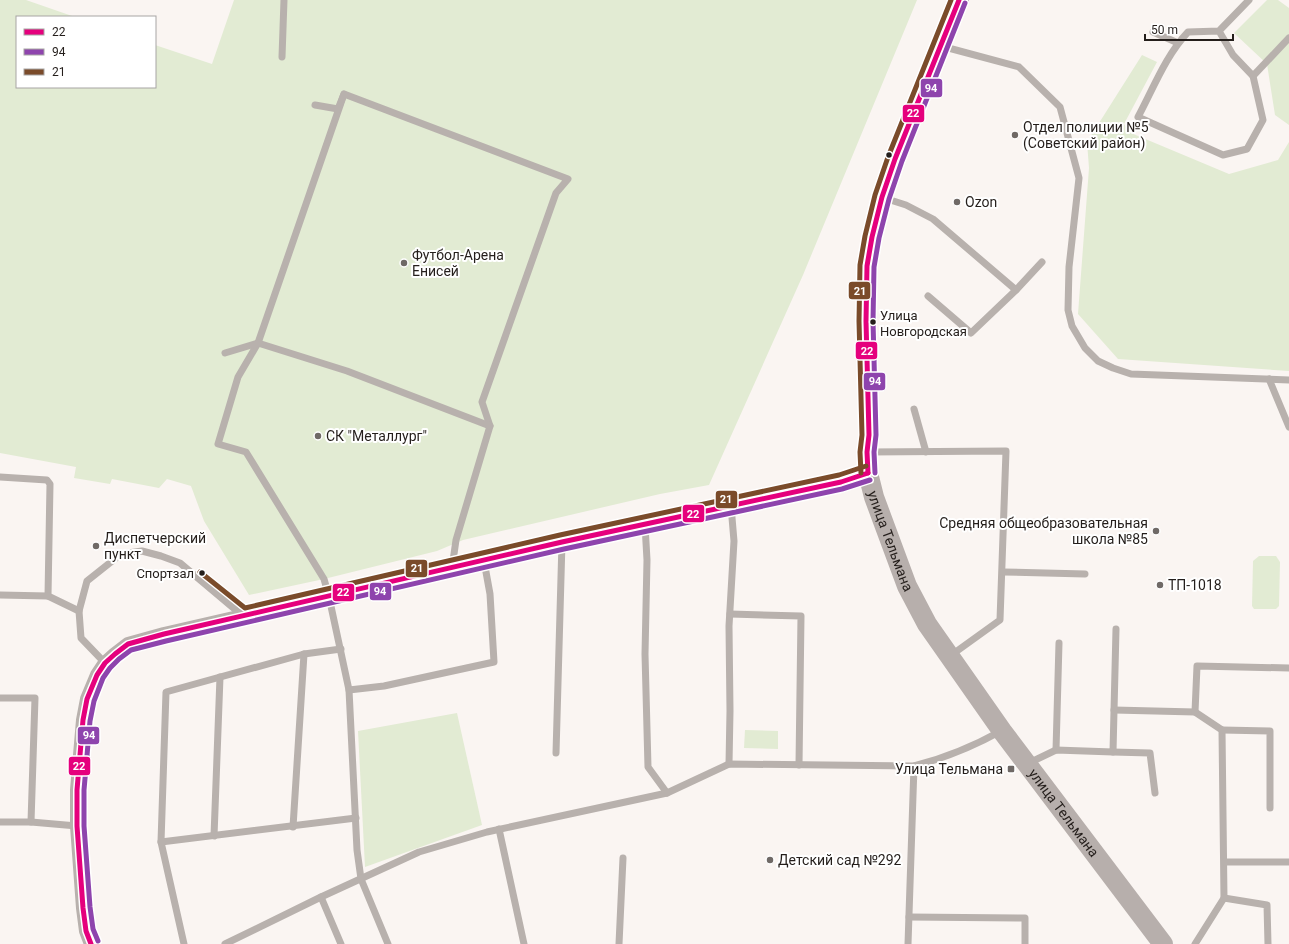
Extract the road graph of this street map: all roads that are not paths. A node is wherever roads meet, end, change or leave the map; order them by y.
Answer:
1 (284, 0) edge
2 (959, 0) edge
3 (1249, 0) edge
4 (1153, 32) dead end
5 (1219, 32) junction
6 (1289, 38) edge
7 (1178, 42) junction
8 (941, 46) junction
9 (282, 57) dead end
10 (1253, 76) junction
11 (315, 105) dead end
12 (338, 109) junction
13 (882, 197) junction
14 (1042, 262) dead end
15 (1016, 290) junction
16 (928, 296) dead end
17 (258, 343) junction
18 (225, 353) dead end
19 (1269, 379) junction
20 (1289, 380) edge
21 (914, 409) dead end
22 (490, 426) junction
23 (1289, 427) edge
24 (867, 452) junction
25 (926, 452) junction
26 (868, 473) junction
27 (0, 477) edge
28 (731, 506) junction
29 (645, 525) junction
30 (562, 542) junction
31 (484, 561) junction
32 (452, 568) junction
33 (1003, 572) junction
34 (1085, 574) dead end
35 (0, 595) edge
36 (48, 596) junction
37 (329, 597) junction
38 (79, 611) junction
39 (730, 614) junction
40 (243, 616) junction
41 (1116, 629) dead end
42 (1059, 643) dead end
43 (341, 649) junction
44 (304, 654) junction
45 (950, 656) junction
46 (105, 663) junction
47 (1289, 668) edge
48 (220, 677) junction
49 (349, 690) junction
50 (0, 698) edge
51 (1114, 710) junction
52 (1195, 712) junction
53 (1222, 730) junction
54 (1002, 731) junction
55 (1056, 750) junction
56 (1113, 752) junction
57 (556, 753) dead end
58 (729, 764) junction
59 (1027, 764) junction
60 (799, 765) junction
61 (914, 766) junction
62 (668, 793) junction
63 (1155, 793) dead end
64 (1270, 808) dead end
65 (356, 818) junction
66 (0, 822) edge
67 (31, 822) junction
68 (77, 826) junction
69 (293, 827) junction
70 (500, 829) junction
71 (214, 836) junction
72 (161, 842) junction
73 (623, 858) dead end
74 (1225, 862) junction
75 (1289, 862) edge
76 (361, 879) junction
77 (321, 896) junction
78 (1224, 898) junction
79 (909, 917) junction
80 (91, 944) edge
81 (184, 944) edge
82 (227, 944) edge
83 (340, 944) edge
84 (388, 944) edge
85 (524, 944) edge
86 (619, 944) edge
87 (908, 944) edge
88 (1025, 944) edge
89 (1163, 944) edge
90 (1194, 944) edge
91 (1268, 944) edge

1 - 9 lane
2 - 8 main road, улица Тельмана
3 - 5 lane
4 - 7 lane
5 - 7 lane
5 - 10 lane
6 - 10 lane
7 - 10 lane
8 - 13 main road, улица Тельмана
8 - 19 lane
11 - 12 lane
12 - 17 lane
12 - 22 lane
13 - 15 lane
13 - 24 main road, улица Тельмана
14 - 15 lane
15 - 16 lane
17 - 18 lane
17 - 22 lane
17 - 37 lane
19 - 20 lane
19 - 23 lane
21 - 25 lane
22 - 32 lane
24 - 25 lane
24 - 26 main road, улица Тельмана
25 - 33 lane
26 - 28 street
26 - 45 main road, улица Тельмана
27 - 36 lane
28 - 29 street
28 - 39 lane
29 - 30 street
29 - 62 lane
30 - 31 street
30 - 57 lane
31 - 32 street
31 - 49 lane
32 - 37 street
33 - 34 lane
33 - 45 lane
35 - 36 lane
36 - 38 lane
37 - 40 street
37 - 43 lane
38 - 40 lane
38 - 46 lane
39 - 58 lane
39 - 60 lane
40 - 46 street
41 - 51 lane
42 - 55 lane
43 - 44 lane
43 - 49 lane
44 - 48 lane
44 - 69 lane
45 - 54 main road, улица Тельмана
46 - 68 street
47 - 52 lane
48 - 71 lane
48 - 72 lane
49 - 65 lane
50 - 67 lane
51 - 52 lane
51 - 56 lane
52 - 53 lane
53 - 64 lane
53 - 74 lane
54 - 59 main road, улица Тельмана
54 - 61 lane
55 - 56 lane
55 - 59 lane
56 - 63 lane
58 - 60 lane
58 - 62 lane
59 - 89 main road, улица Тельмана
60 - 61 lane
61 - 79 lane
62 - 70 lane
65 - 69 lane
65 - 76 lane
66 - 67 lane
67 - 68 lane
68 - 80 street
69 - 71 lane
70 - 76 lane
70 - 85 lane
71 - 72 lane
72 - 81 lane
73 - 86 lane
74 - 75 lane
74 - 78 lane
76 - 77 lane
76 - 84 lane
77 - 82 lane
77 - 83 lane
78 - 90 lane
78 - 91 lane
79 - 87 lane
79 - 88 lane

